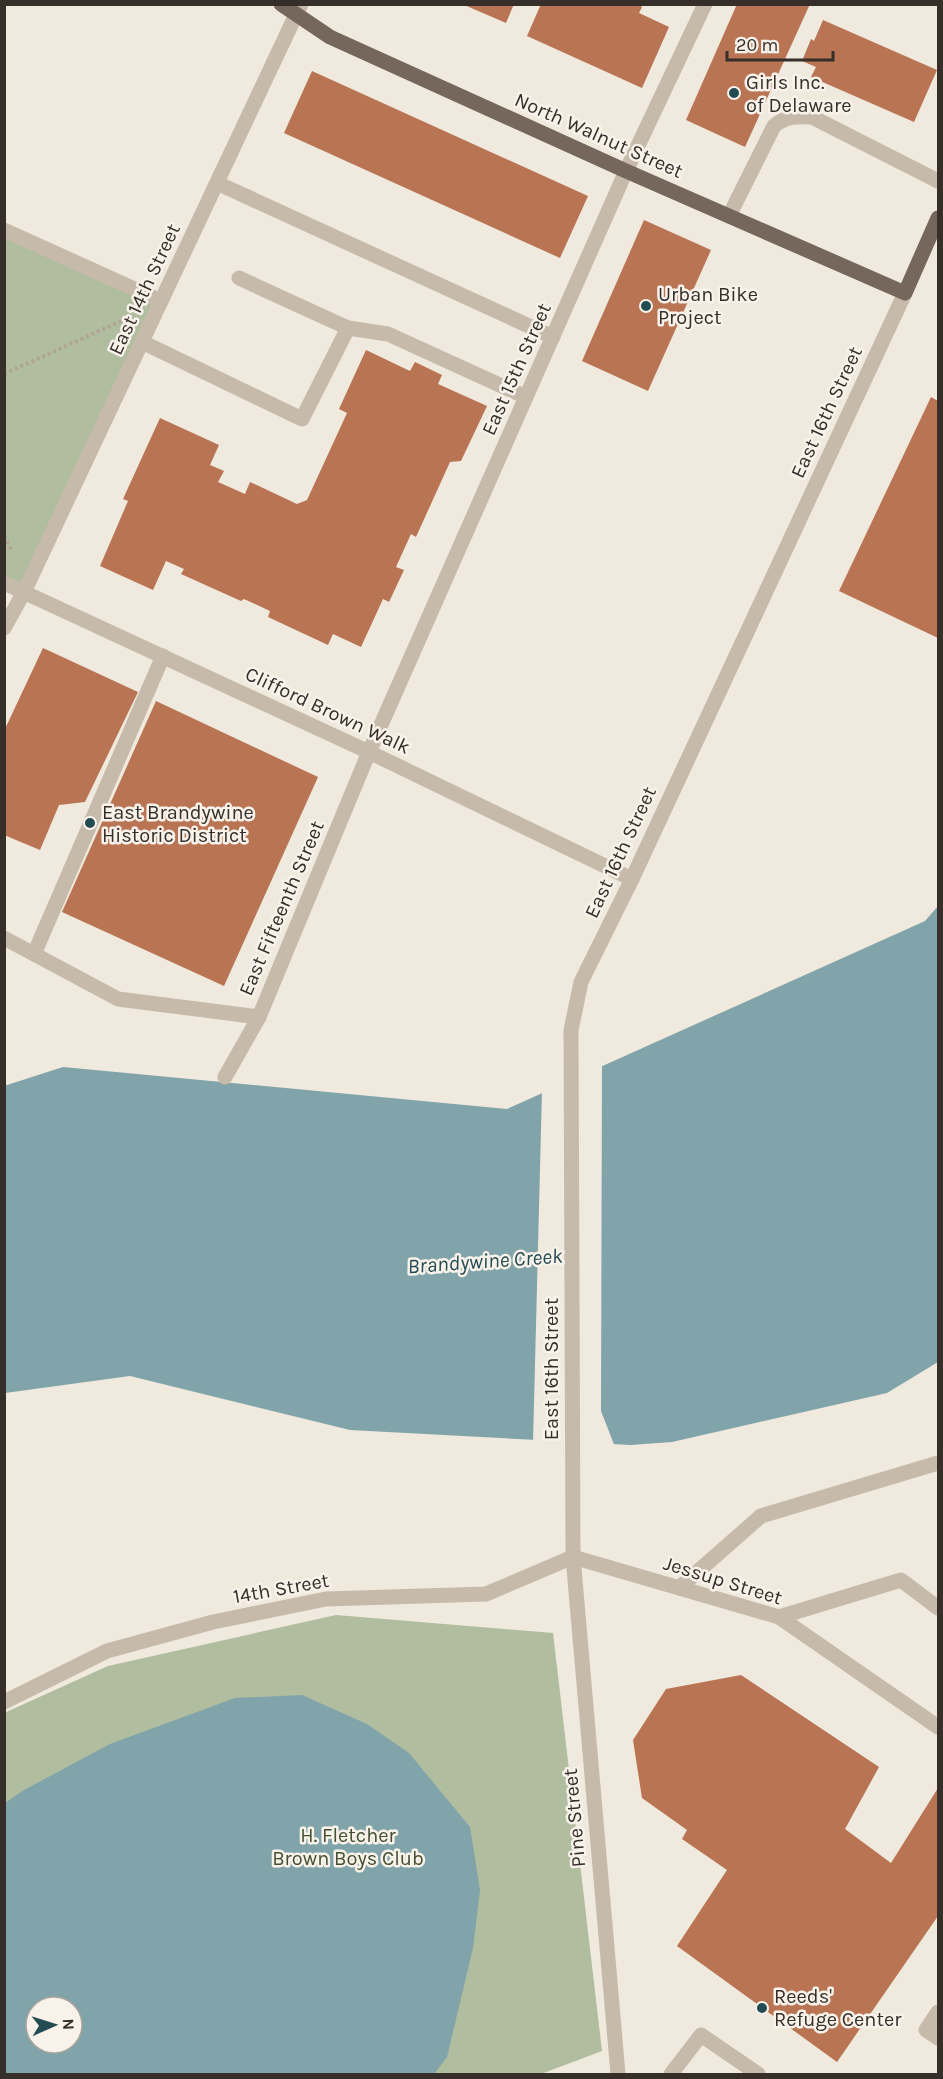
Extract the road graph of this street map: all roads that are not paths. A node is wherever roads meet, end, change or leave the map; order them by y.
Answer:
1 (281, 4) edge
2 (705, 4) edge
3 (298, 10) edge
4 (626, 171) junction
5 (939, 181) edge
6 (217, 183) junction
7 (729, 216) junction
8 (939, 218) edge
9 (4, 230) edge
10 (239, 278) dead end
11 (905, 293) junction
12 (161, 302) junction
13 (348, 328) junction
14 (553, 337) junction
15 (142, 342) junction
16 (526, 397) junction
17 (4, 583) edge
18 (24, 592) junction
19 (4, 628) edge
20 (163, 656) junction
21 (369, 752) junction
22 (632, 879) junction
23 (4, 938) edge
24 (34, 954) junction
25 (259, 1017) junction
26 (225, 1077) dead end
27 (939, 1463) edge
28 (573, 1557) junction
29 (679, 1588) junction
30 (939, 1608) edge
31 (779, 1617) junction
32 (4, 1702) edge
33 (939, 1727) edge
34 (939, 2012) edge
35 (939, 2038) edge
36 (618, 2074) edge
37 (671, 2074) edge
38 (758, 2074) edge

1 - 3 main road, North Walnut Street
2 - 4 street, East 15th Street
3 - 4 main road, North Walnut Street
3 - 6 street, East 14th Street
4 - 7 main road, North Walnut Street
4 - 14 street, East 15th Street
5 - 7 street
6 - 12 street, East 14th Street
6 - 14 street
7 - 11 main road, North Walnut Street
8 - 11 main road, East 16th Street
9 - 12 street
10 - 13 street
11 - 22 street, East 16th Street
12 - 15 street, East 14th Street
13 - 15 street
13 - 16 street
14 - 16 street, East 15th Street
15 - 18 street, East 14th Street
16 - 21 street, East 15th Street
17 - 18 street, Clifford Brown Walk
18 - 19 street, East 14th Street
18 - 20 street, Clifford Brown Walk
20 - 21 street, Clifford Brown Walk
20 - 24 street
21 - 22 street, Clifford Brown Walk
21 - 25 street, East Fifteenth Street
22 - 28 street, East 16th Street
23 - 24 street
24 - 25 street
25 - 26 street, East Fifteenth Street
27 - 29 street
28 - 29 street, Jessup Street
28 - 32 street, 14th Street
28 - 36 street, Pine Street
29 - 31 street, Jessup Street
30 - 31 street
31 - 33 street, Jessup Street
34 - 35 street
37 - 38 street

